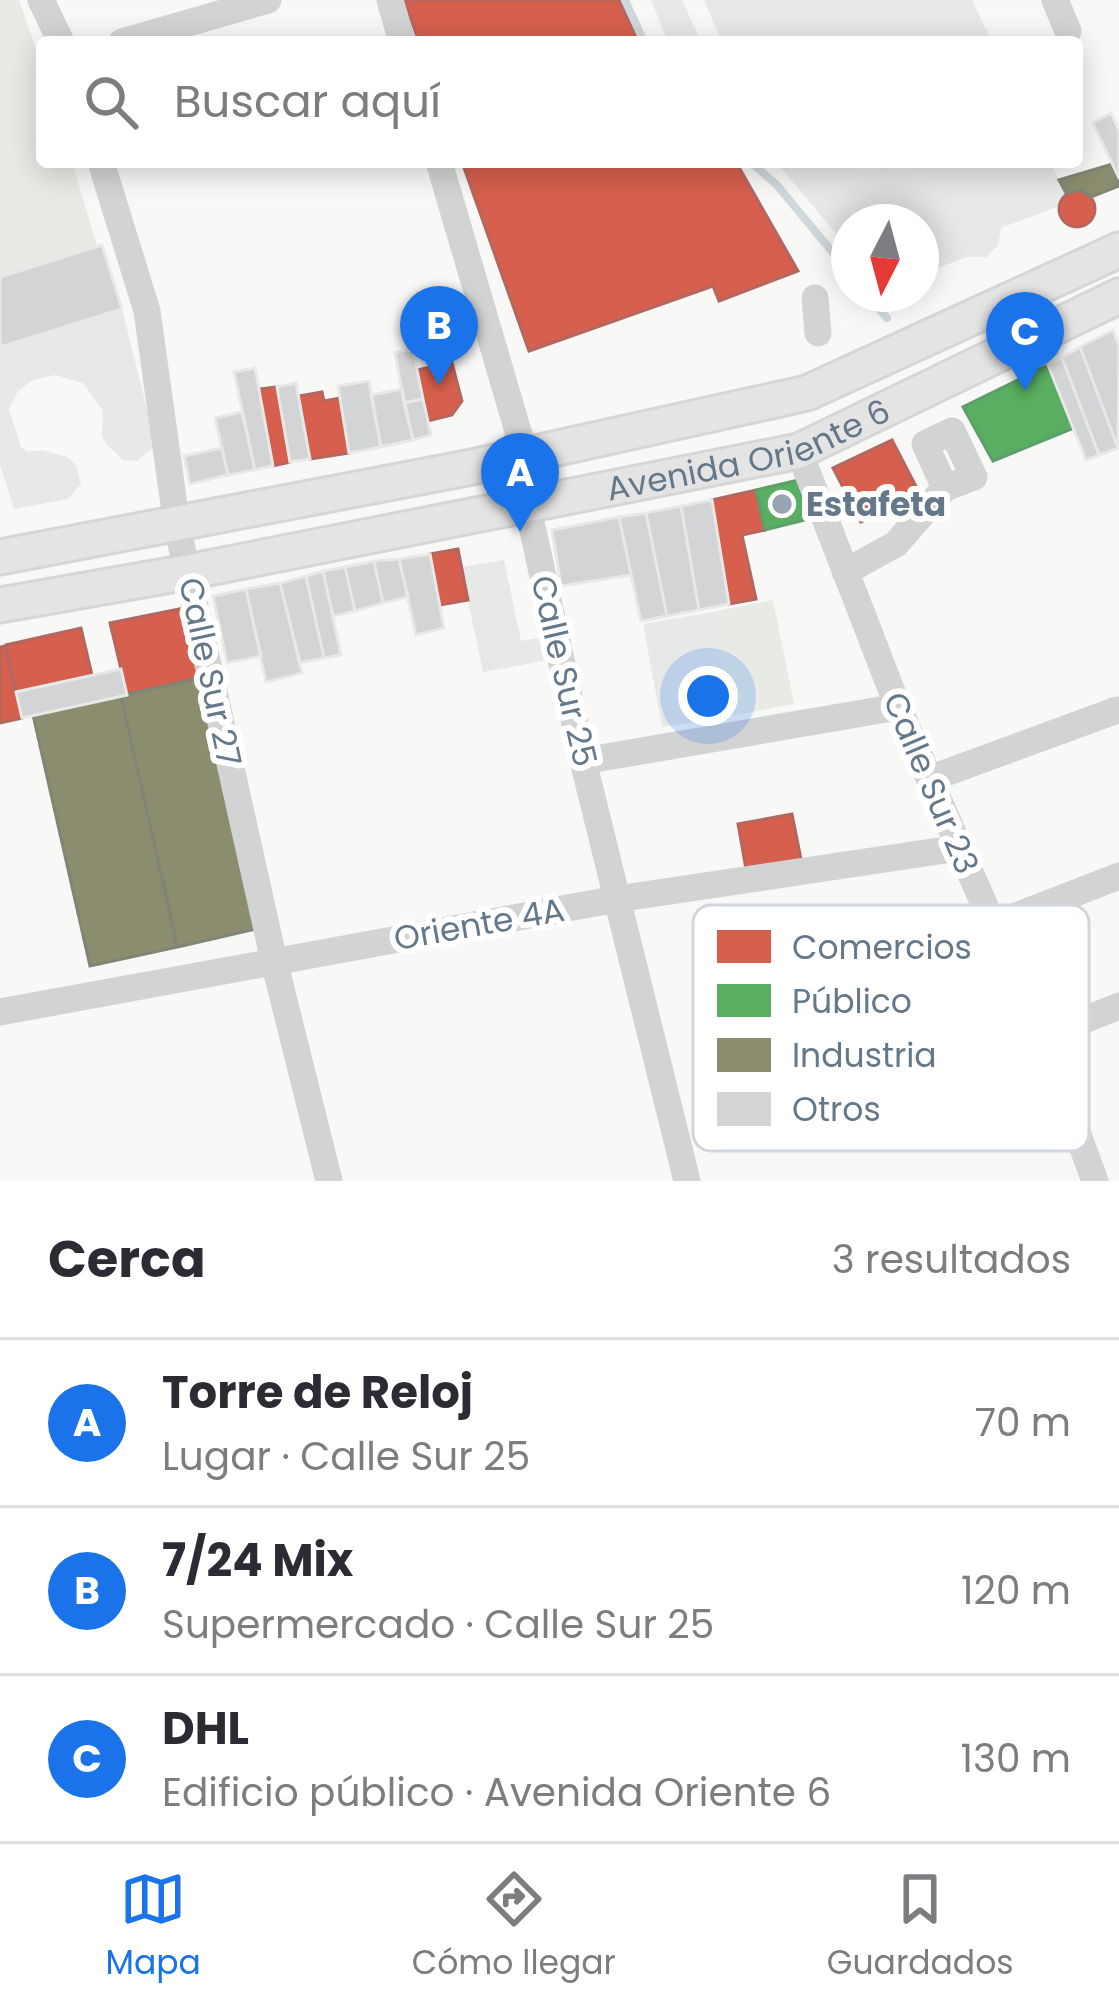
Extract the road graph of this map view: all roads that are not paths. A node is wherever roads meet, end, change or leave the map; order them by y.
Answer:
1 (41, 0) edge
2 (268, 0) edge
3 (390, 0) edge
4 (1054, 0) edge
5 (1068, 32) dead end
6 (58, 36) edge
7 (143, 36) edge
8 (400, 36) edge
9 (103, 168) edge
10 (441, 168) edge
11 (1119, 250) edge
12 (1119, 296) edge
13 (815, 298) dead end
14 (818, 333) dead end
15 (807, 393) junction
16 (713, 414) junction
17 (812, 445) junction
18 (525, 455) junction
19 (945, 488) dead end
20 (526, 502) junction
21 (177, 526) junction
22 (389, 531) junction
23 (0, 556) edge
24 (188, 572) junction
25 (845, 572) junction
26 (0, 604) edge
27 (898, 707) junction
28 (1117, 710) edge
29 (584, 761) junction
30 (929, 779) junction
31 (959, 848) junction
32 (1119, 876) edge
33 (617, 899) junction
34 (984, 905) edge
35 (1044, 905) edge
36 (274, 961) junction
37 (1119, 1006) edge
38 (0, 1012) edge
39 (1089, 1018) edge
40 (1082, 1151) edge
41 (1119, 1173) edge
42 (329, 1181) edge
43 (687, 1181) edge
44 (1093, 1181) edge

1 - 6 street
2 - 7 street
3 - 8 street
4 - 5 street
9 - 21 street, Calle Sur 27
10 - 18 street, Calle Sur 25
11 - 15 main road, Avenida Oriente 6
12 - 17 main road, Avenida Oriente 6
13 - 14 street
15 - 16 main road, Avenida Oriente 6
15 - 17 main road
16 - 18 main road, Avenida Oriente 6
16 - 20 main road
17 - 20 main road, Avenida Oriente 6
17 - 25 street, Calle Sur 23
18 - 20 street, Calle Sur 25
18 - 21 main road, Avenida Oriente 6
18 - 22 main road
19 - 25 street
20 - 22 main road, Avenida Oriente 6
20 - 29 street, Calle Sur 25
21 - 23 main road, Avenida Oriente 6
21 - 24 street, Calle Sur 27
22 - 24 main road, Avenida Oriente 6
24 - 26 main road, Avenida Oriente 6
24 - 36 street, Calle Sur 27
25 - 27 street, Calle Sur 23
27 - 29 street
27 - 30 street, Calle Sur 23
28 - 30 street
29 - 33 street, Calle Sur 25
30 - 31 street, Calle Sur 23
31 - 33 street, Oriente 4A
31 - 34 street, Calle Sur 23
32 - 35 street
33 - 36 street, Oriente 4A
33 - 43 street, Calle Sur 25
36 - 38 street, Oriente 4A
36 - 42 street, Calle Sur 27
37 - 39 street
40 - 44 street, Calle Sur 23
41 - 44 street

